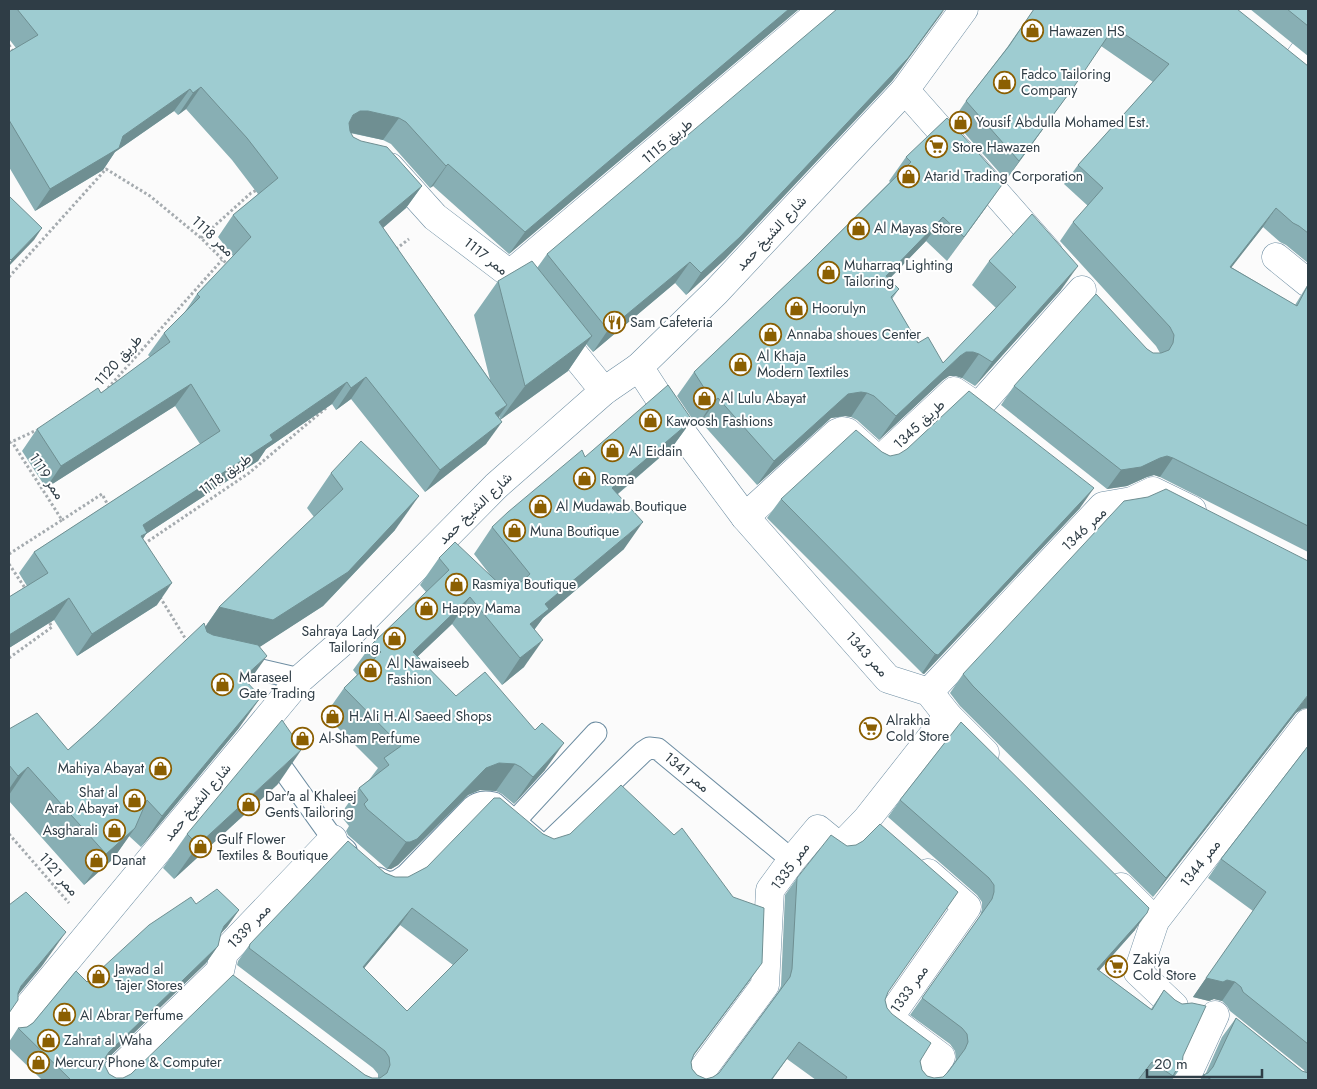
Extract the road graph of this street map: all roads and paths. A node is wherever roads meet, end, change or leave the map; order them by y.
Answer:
1 (823, 9) edge
2 (964, 9) edge
3 (9, 45) edge
4 (15, 53) edge
5 (905, 90) junction
6 (372, 153) edge
7 (266, 185) edge
8 (435, 217) junction
9 (201, 238) junction
10 (395, 250) edge
11 (1276, 257) dead end
12 (222, 260) junction
13 (236, 272) edge
14 (510, 274) junction
15 (9, 277) edge
16 (1071, 278) junction
17 (1308, 283) edge
18 (1101, 310) edge
19 (639, 367) junction
20 (108, 389) edge
21 (604, 391) junction
22 (322, 401) edge
23 (45, 427) edge
24 (10, 443) edge
25 (1080, 488) edge
26 (1104, 506) junction
27 (111, 511) edge
28 (745, 517) junction
29 (62, 520) junction
30 (1214, 521) edge
31 (140, 547) edge
32 (9, 554) edge
33 (9, 564) edge
34 (158, 594) edge
35 (30, 596) edge
36 (46, 619) edge
37 (194, 654) joint
38 (9, 658) edge
39 (300, 678) junction
40 (929, 692) junction
41 (948, 716) junction
42 (1308, 723) edge
43 (596, 733) dead end
44 (270, 751) edge
45 (1003, 771) edge
46 (867, 819) junction
47 (515, 821) junction
48 (9, 834) edge
49 (888, 838) edge
50 (333, 839) junction
51 (910, 857) edge
52 (792, 860) junction
53 (1100, 867) edge
54 (1155, 921) junction
55 (92, 929) junction
56 (220, 970) junction
57 (242, 988) edge
58 (9, 1030) edge
59 (108, 1080) edge
60 (696, 1080) edge
61 (924, 1080) edge
62 (1185, 1080) edge

1 - 14 street, طريق 1115
2 - 5 street, شارع الشيخ حمد
3 - 4 path
5 - 16 street
5 - 19 street, شارع الشيخ حمد
6 - 8 street, ممر 1117
7 - 9 path
8 - 10 path
8 - 14 street, ممر 1117
9 - 12 path, ممر 1118
9 - 15 path, ممر 1118
11 - 17 street
12 - 13 path, ممر 1118
12 - 20 path, طريق 1120
14 - 21 street, ممر 1117
16 - 18 street
16 - 28 street, طريق 1345
19 - 21 street, شارع الشيخ حمد
19 - 28 street, ممر 1343
21 - 39 street, شارع الشيخ حمد
22 - 31 path, طريق 1118
23 - 24 path
24 - 29 path, ممر 1119
25 - 26 street
26 - 30 street, ممر 1346
26 - 40 street, ممر 1346
27 - 29 path
28 - 40 street, ممر 1343
29 - 32 path, ممر 1119
33 - 35 path
34 - 37 path
36 - 38 path
37 - 39 lane
39 - 55 street, شارع الشيخ حمد
40 - 41 street
41 - 45 street
41 - 46 street, ممر 1335
42 - 54 street, ممر 1344
43 - 47 lane
44 - 50 lane, ممر 1341
46 - 49 street
46 - 52 street, ممر 1335
47 - 50 lane, ممر 1341
47 - 52 lane, ممر 1341
48 - 55 path, ممر 1121
50 - 56 street, ممر 1339
51 - 61 street, ممر 1333
52 - 60 street, ممر 1335
53 - 54 street
54 - 62 street, ممر 1344
55 - 58 street, شارع الشيخ حمد
56 - 57 street
56 - 59 street, ممر 1339

